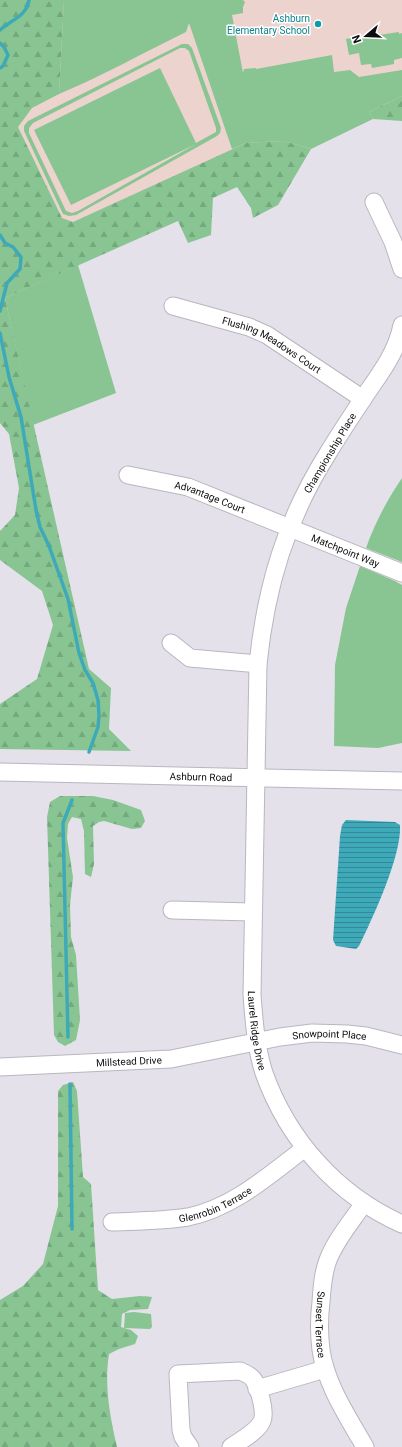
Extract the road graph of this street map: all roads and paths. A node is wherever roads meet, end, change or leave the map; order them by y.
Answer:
1 (374, 202) dead end
2 (402, 269) edge
3 (173, 306) dead end
4 (402, 325) edge
5 (363, 399) junction
6 (128, 475) dead end
7 (289, 528) junction
8 (402, 573) edge
9 (172, 643) dead end
10 (258, 664) junction
11 (0, 772) edge
12 (255, 778) junction
13 (402, 781) edge
14 (172, 910) dead end
15 (252, 912) junction
16 (257, 1042) junction
17 (402, 1045) edge
18 (0, 1067) edge
19 (305, 1148) junction
20 (364, 1203) junction
21 (112, 1222) dead end
22 (402, 1224) edge
23 (325, 1369) junction
24 (257, 1389) junction
25 (190, 1447) edge
26 (231, 1447) edge
27 (365, 1447) edge

1 - 2 street
3 - 5 street, Flushing Meadows Court
4 - 5 street, Championship Place
5 - 7 street, Championship Place
6 - 7 street, Advantage Court
7 - 8 street, Matchpoint Way
7 - 10 street, Championship Place
9 - 10 street
10 - 12 street, Championship Place
11 - 12 street, Ashburn Road
12 - 13 street, Ashburn Road
12 - 15 street, Laurel Ridge Drive
14 - 15 street
15 - 16 street, Laurel Ridge Drive
16 - 17 street, Snowpoint Place
16 - 18 street, Millstead Drive
16 - 19 street, Laurel Ridge Drive
19 - 20 street, Laurel Ridge Drive
19 - 21 street, Glenrobin Terrace
20 - 22 street, Laurel Ridge Drive
20 - 23 street, Sunset Terrace
23 - 24 street
23 - 27 street, Sunset Terrace
24 - 25 street
24 - 26 street

